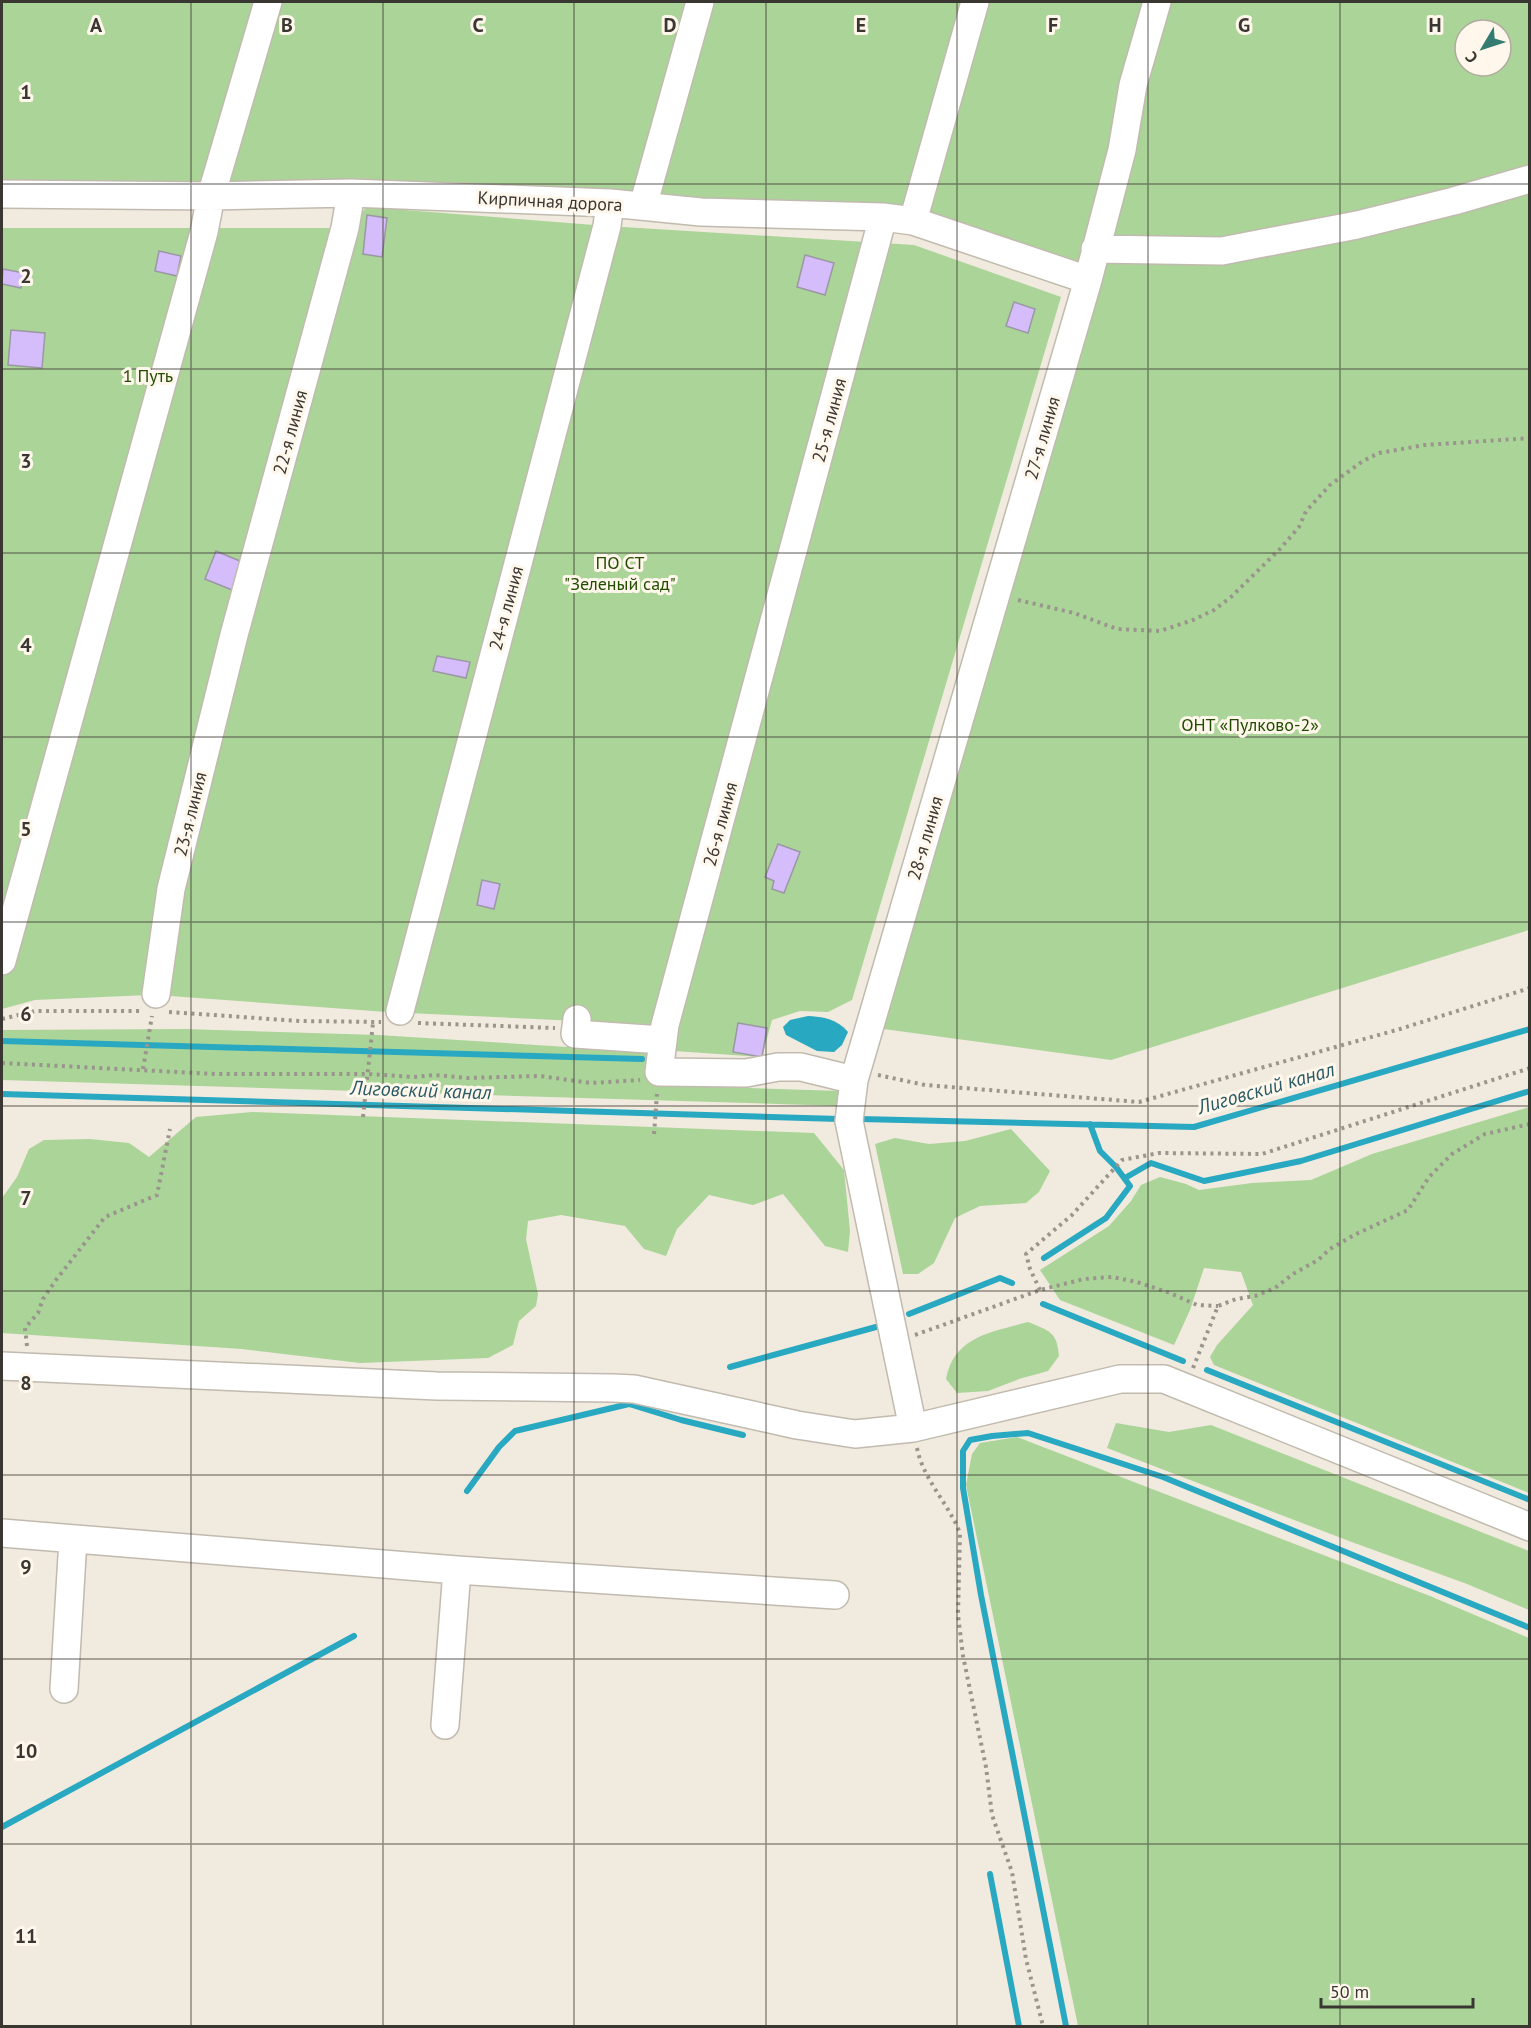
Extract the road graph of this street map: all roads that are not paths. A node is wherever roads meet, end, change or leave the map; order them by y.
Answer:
1 (268, 2) edge
2 (700, 2) edge
3 (975, 2) edge
4 (1157, 2) edge
5 (1530, 179) edge
6 (351, 193) junction
7 (2, 194) edge
8 (211, 196) junction
9 (609, 203) junction
10 (643, 206) junction
11 (883, 217) junction
12 (913, 221) junction
13 (1095, 249) junction
14 (1088, 280) junction
15 (996, 595) joint
16 (774, 624) joint
17 (234, 635) joint
18 (2, 961) edge
19 (154, 1006) road end
20 (398, 1019) road end
21 (576, 1027) road end
22 (663, 1033) junction
23 (854, 1080) junction
24 (2, 1366) edge
25 (913, 1428) junction
26 (1530, 1527) edge
27 (2, 1533) edge
28 (73, 1539) junction
29 (457, 1570) junction
30 (835, 1595) dead end
31 (64, 1689) dead end
32 (445, 1725) dead end

1 - 8 street
2 - 10 street
3 - 12 street
4 - 13 street, 27-я линия
5 - 13 street
6 - 8 street, Кирпичная дорога
6 - 9 street, Кирпичная дорога
6 - 17 street, 22-я линия
7 - 8 street, Кирпичная дорога
8 - 18 street
9 - 10 street, Кирпичная дорога
9 - 20 street, 24-я линия
10 - 11 street, Кирпичная дорога
11 - 12 street, Кирпичная дорога
11 - 16 street, 25-я линия
12 - 14 street, Кирпичная дорога
13 - 14 street, 27-я линия
14 - 15 street, 27-я линия
15 - 23 street, 28-я линия
16 - 22 street, 26-я линия
17 - 19 street, 23-я линия
21 - 22 street
22 - 23 street, 26-я линия
23 - 25 street, 28-я линия
24 - 25 street
25 - 26 street
27 - 28 street
28 - 29 street
28 - 31 street
29 - 30 street
29 - 32 street

